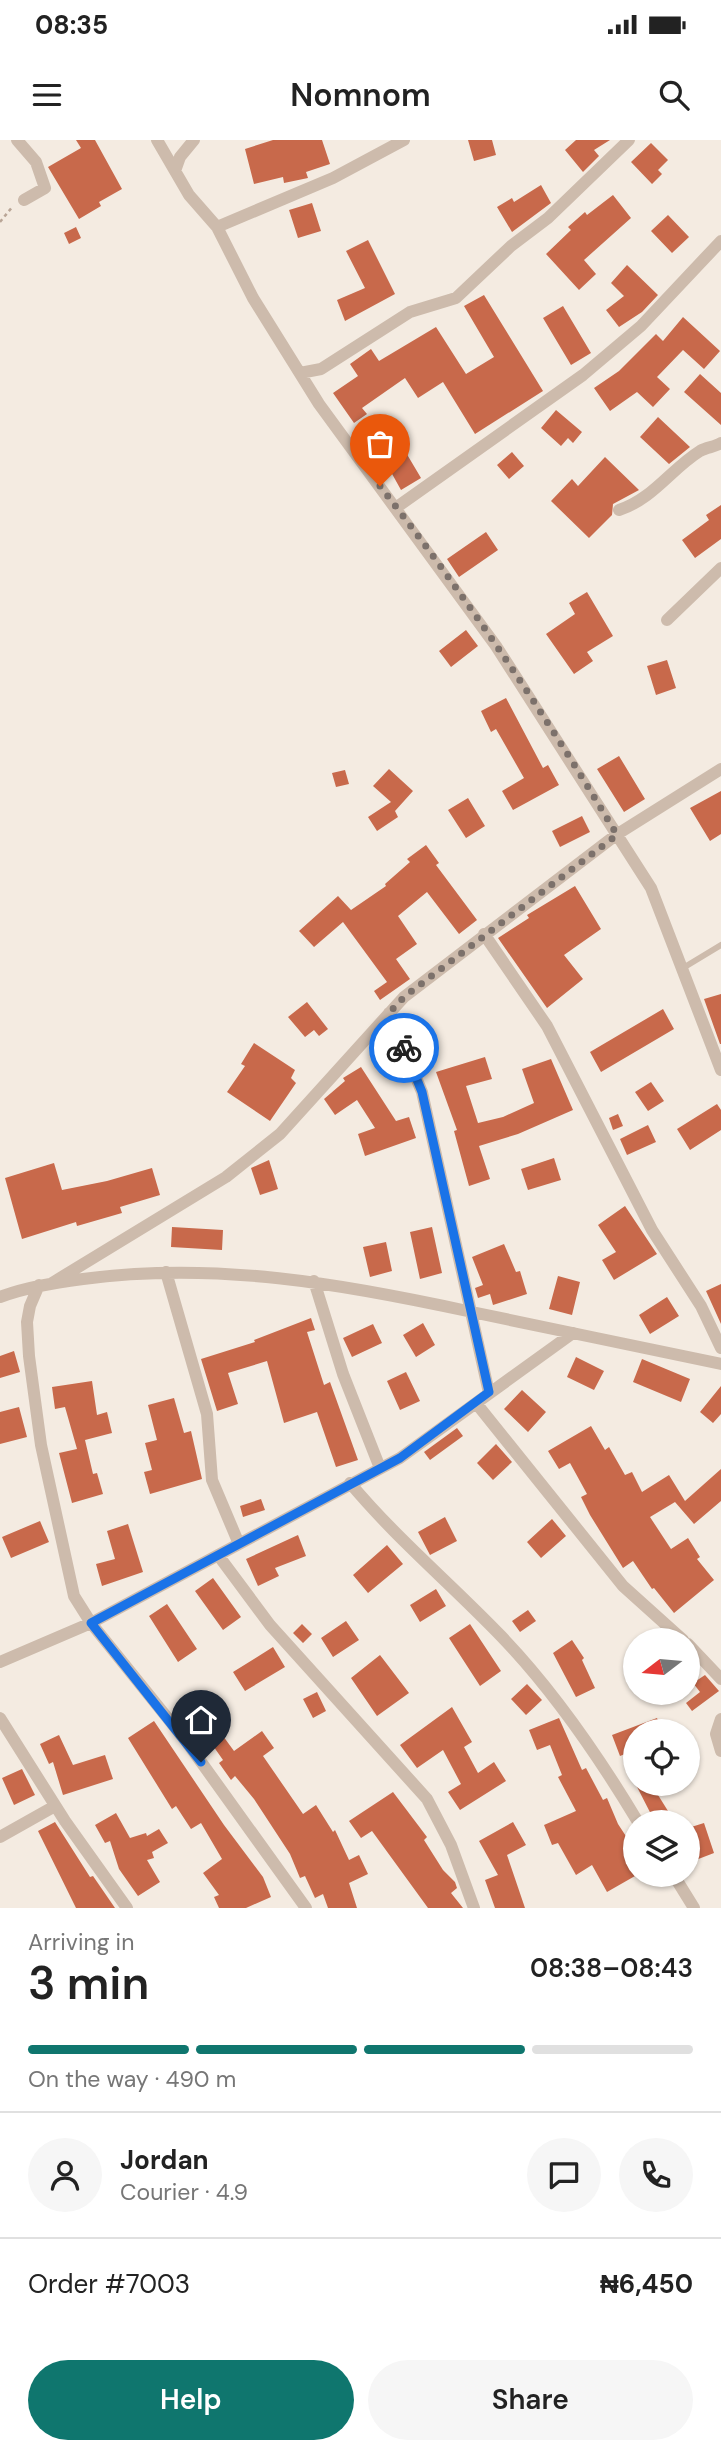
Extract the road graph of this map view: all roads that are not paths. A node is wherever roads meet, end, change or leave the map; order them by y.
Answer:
1 (17, 140) edge
2 (157, 140) edge
3 (194, 140) edge
4 (404, 140) edge
5 (629, 140) edge
6 (175, 171) junction
7 (24, 200) road end
8 (217, 227) junction
9 (721, 241) edge
10 (300, 373) junction
11 (721, 443) edge
12 (397, 507) junction
13 (619, 510) dead end
14 (721, 568) edge
15 (667, 620) dead end
16 (721, 769) edge
17 (617, 835) junction
18 (484, 934) junction
19 (721, 945) edge
20 (681, 970) junction
21 (389, 1013) junction
22 (721, 1070) edge
23 (166, 1272) junction
24 (314, 1281) junction
25 (45, 1284) junction
26 (0, 1297) edge
27 (471, 1312) junction
28 (573, 1333) junction
29 (721, 1348) edge
30 (721, 1364) edge
31 (489, 1392) junction
32 (476, 1403) junction
33 (380, 1468) junction
34 (351, 1483) junction
35 (239, 1544) junction
36 (218, 1555) junction
37 (91, 1623) junction
38 (670, 1628) edge
39 (700, 1657) edge
40 (0, 1662) edge
41 (721, 1679) edge
42 (0, 1718) edge
43 (721, 1719) edge
44 (721, 1751) edge
45 (55, 1805) junction
46 (631, 1810) edge
47 (0, 1838) edge
48 (681, 1887) edge
49 (127, 1908) edge
50 (306, 1908) edge
51 (474, 1908) edge
52 (694, 1908) edge

1 - 7 street
2 - 6 street
3 - 6 street
4 - 8 street
5 - 10 street
6 - 8 street
8 - 10 street
9 - 12 street
10 - 12 street
11 - 13 street
12 - 17 street
14 - 15 street
16 - 17 street
17 - 18 street
17 - 20 street
18 - 21 street
18 - 29 street
19 - 20 lane
20 - 22 street
21 - 25 street
21 - 27 street
23 - 24 street
23 - 25 street
23 - 35 street
24 - 27 street
24 - 33 street
25 - 26 street
25 - 37 street
27 - 28 street
27 - 31 street
28 - 30 street
28 - 31 street
31 - 32 street
32 - 33 street
32 - 38 street
33 - 34 street
34 - 35 street
34 - 46 street
35 - 36 street
36 - 37 street
36 - 51 street
37 - 40 street
37 - 50 street
39 - 41 street
42 - 45 street
43 - 44 street
45 - 47 street
45 - 49 street
48 - 52 street

